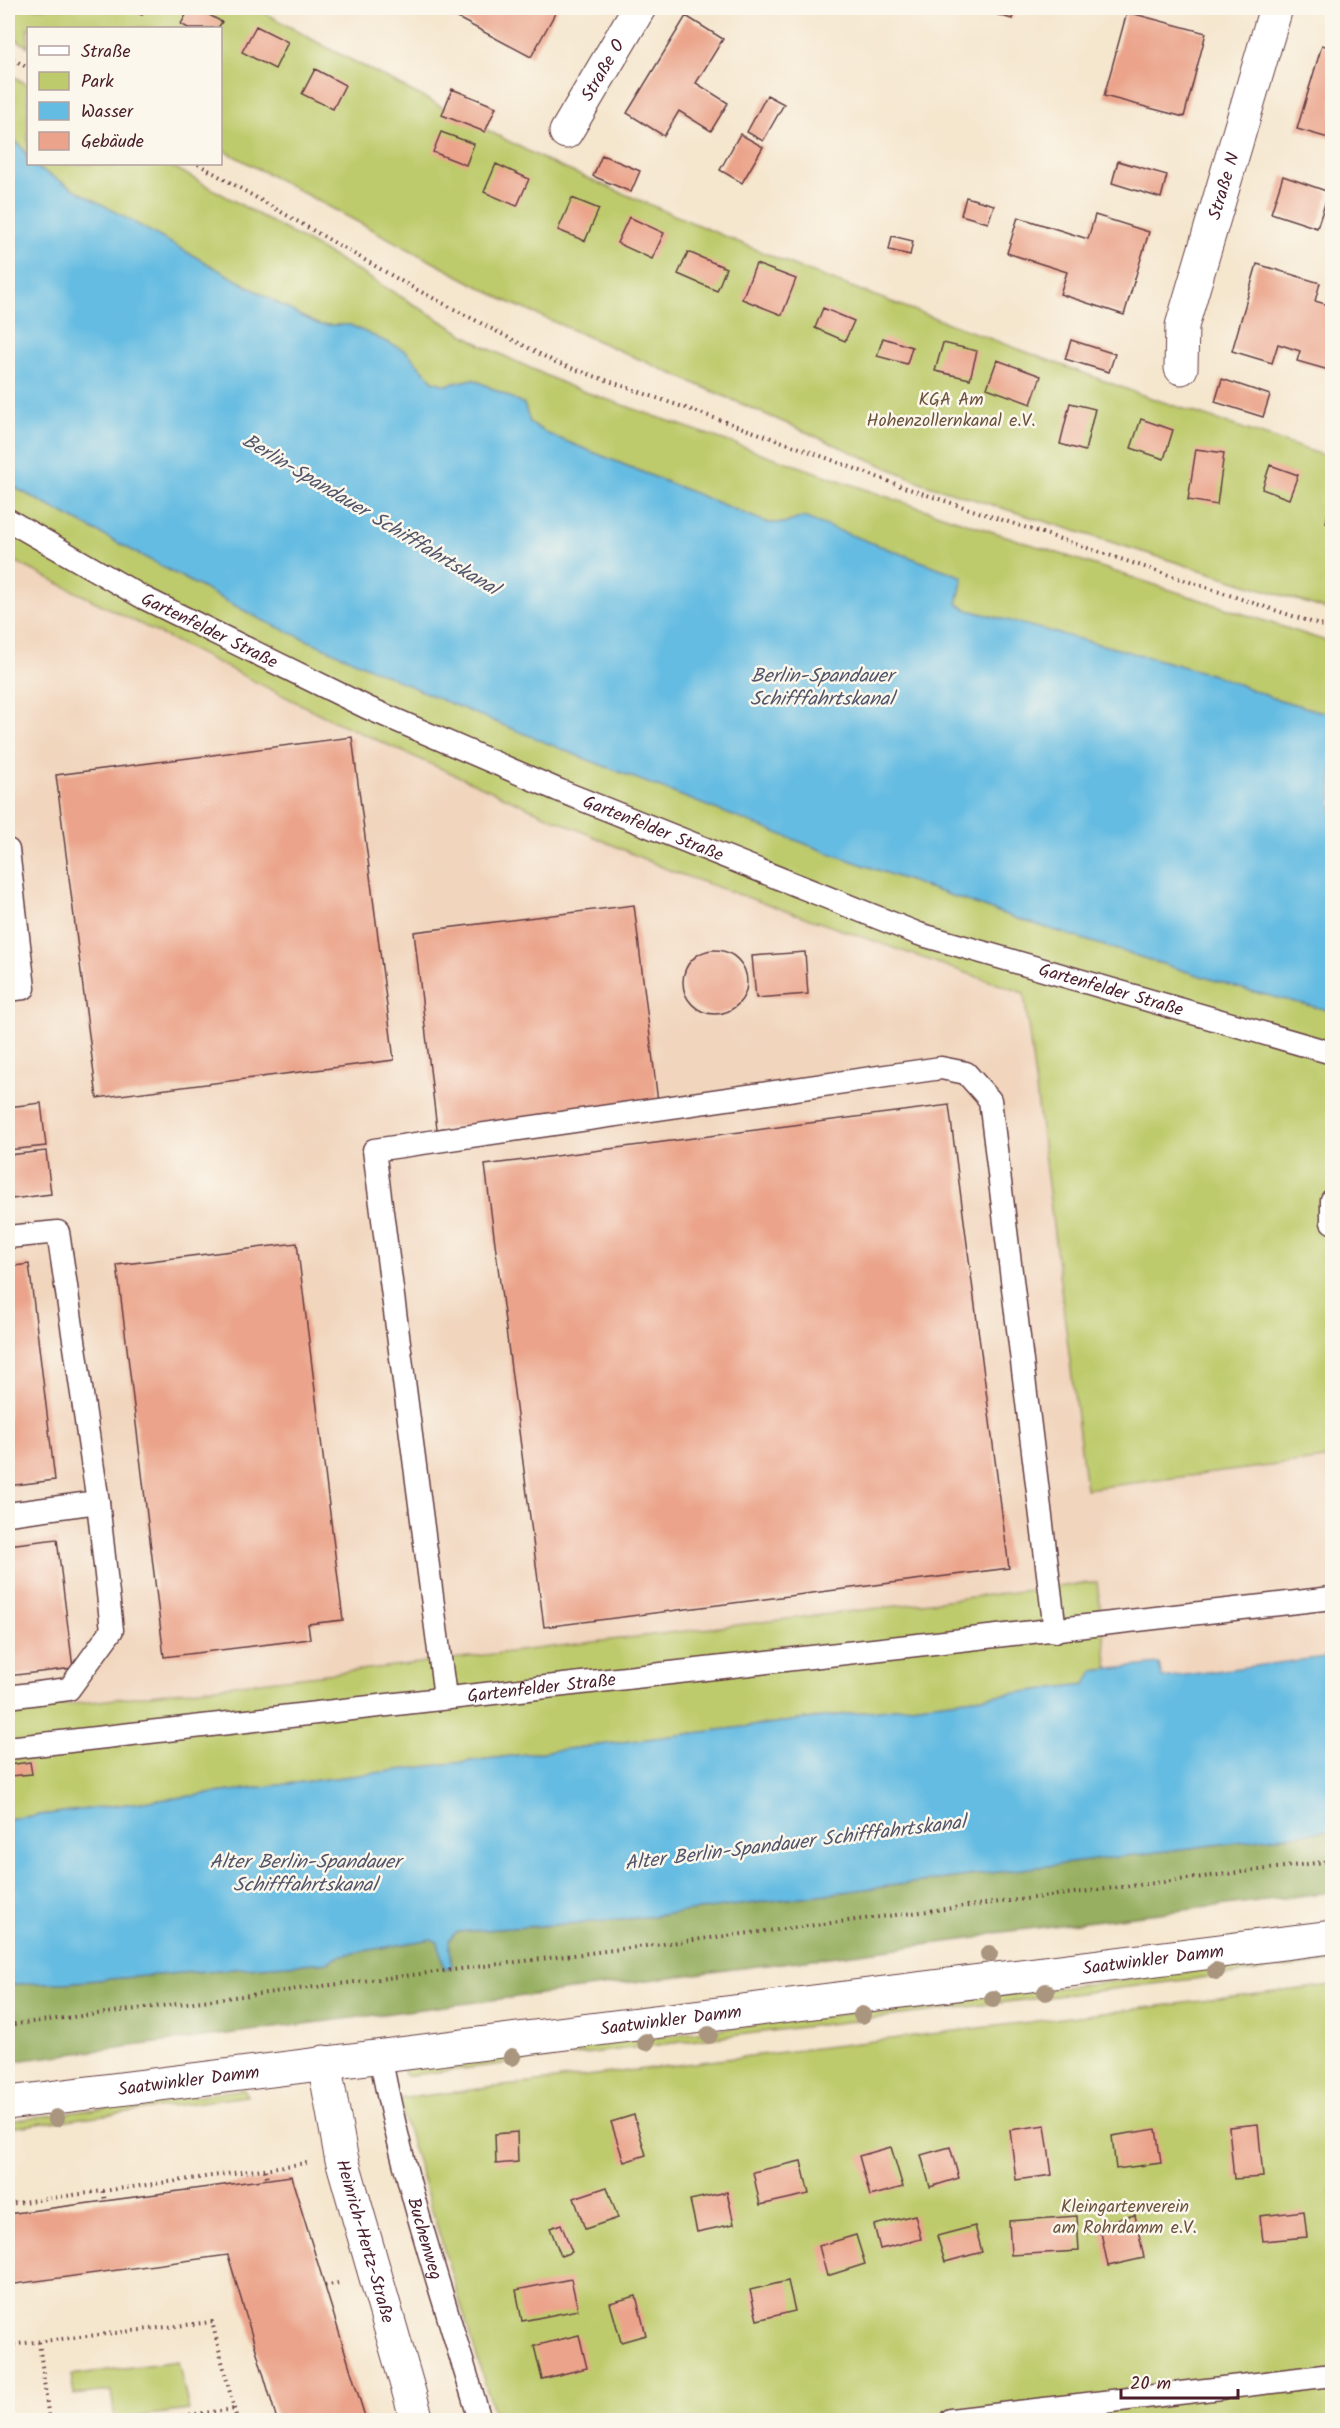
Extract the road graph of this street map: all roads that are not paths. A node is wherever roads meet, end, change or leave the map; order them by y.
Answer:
1 (639, 8) edge
2 (1276, 8) edge
3 (566, 132) dead end
4 (1181, 368) dead end
5 (8, 520) edge
6 (8, 850) edge
7 (10, 898) edge
8 (8, 990) edge
9 (1332, 1053) edge
10 (1332, 1200) edge
11 (1332, 1222) edge
12 (8, 1237) edge
13 (98, 1502) junction
14 (8, 1514) edge
15 (1332, 1598) edge
16 (1065, 1630) junction
17 (8, 1697) edge
18 (446, 1697) junction
19 (8, 1748) edge
20 (1332, 1937) edge
21 (380, 2055) junction
22 (324, 2062) junction
23 (8, 2103) edge
24 (1332, 2375) edge
25 (417, 2421) edge
26 (480, 2421) edge
27 (951, 2421) edge

1 - 3 main road, Straße O
2 - 4 main road, Straße N
5 - 9 lane, Gartenfelder Straße
6 - 7 lane
7 - 8 lane
10 - 11 lane
12 - 13 lane
13 - 14 lane
13 - 17 lane
15 - 16 lane, Gartenfelder Straße
16 - 18 lane, Gartenfelder Straße
16 - 18 lane
18 - 19 lane, Gartenfelder Straße
20 - 21 main road, Saatwinkler Damm
21 - 22 main road, Saatwinkler Damm
21 - 26 lane, Buchenweg
22 - 23 main road, Saatwinkler Damm
22 - 25 main road, Heinrich-Hertz-Straße
24 - 27 lane

